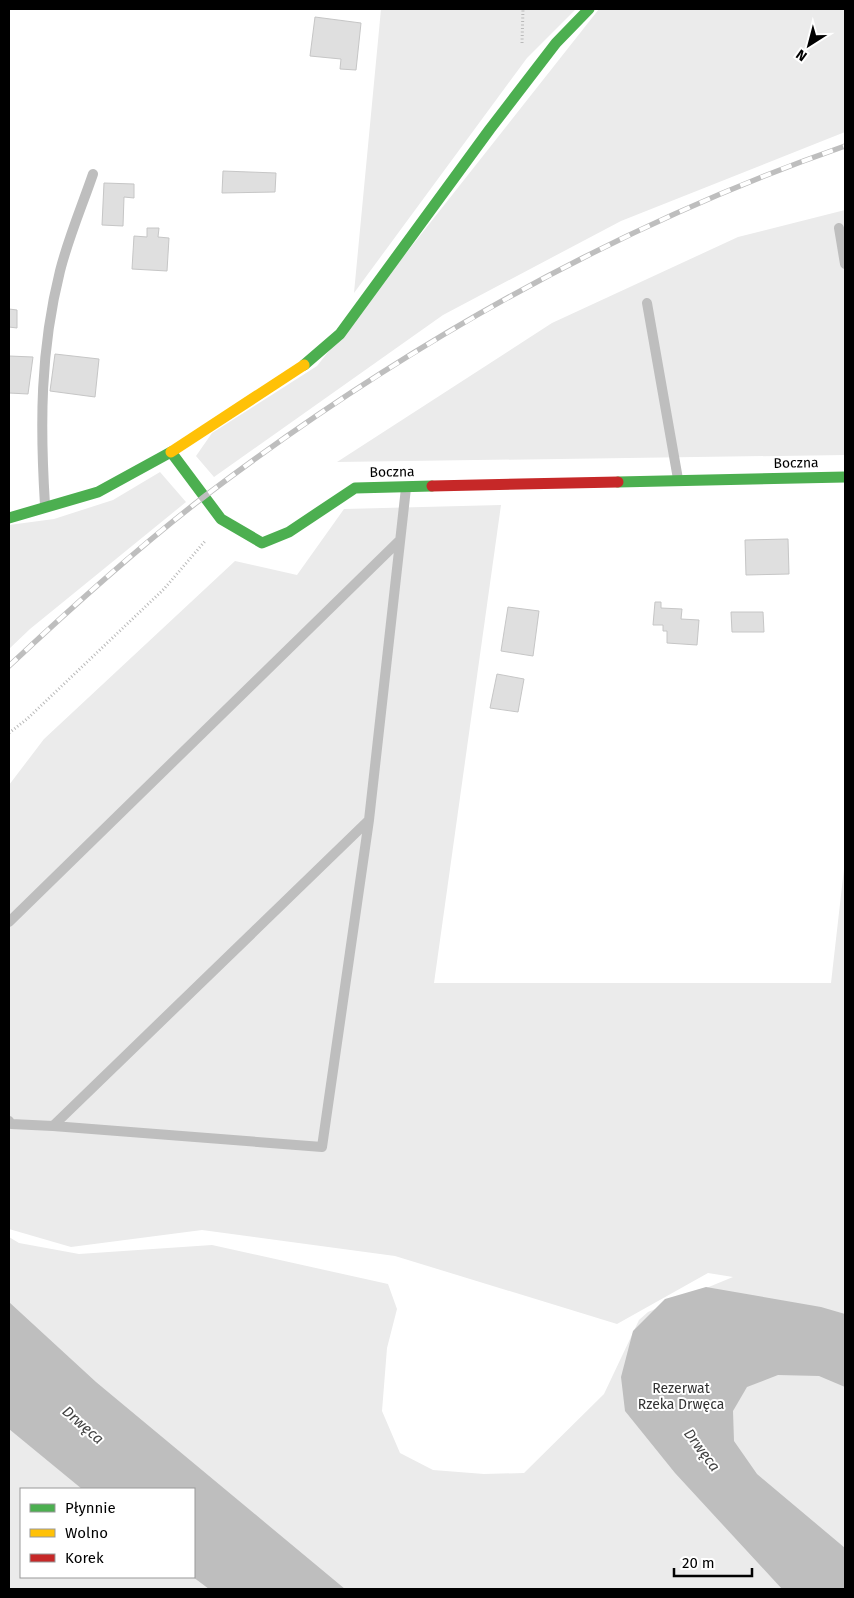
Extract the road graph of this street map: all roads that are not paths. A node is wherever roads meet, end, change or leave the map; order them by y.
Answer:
1 (589, 9) edge
2 (93, 174) dead end
3 (838, 228) dead end
4 (845, 264) edge
5 (647, 303) dead end
6 (171, 452) junction
7 (845, 477) edge
8 (678, 480) junction
9 (406, 486) junction
10 (45, 509) junction
11 (9, 518) edge
12 (400, 540) junction
13 (369, 820) junction
14 (9, 922) edge
15 (9, 1121) edge
16 (53, 1126) junction

1 - 6 street
2 - 10 lane
3 - 4 lane
5 - 8 lane
6 - 9 street, Boczna
6 - 10 street
7 - 8 street, Boczna
8 - 9 street, Boczna
9 - 12 lane
10 - 11 street
12 - 13 lane
12 - 14 lane
13 - 16 lane
13 - 16 lane
15 - 16 lane

